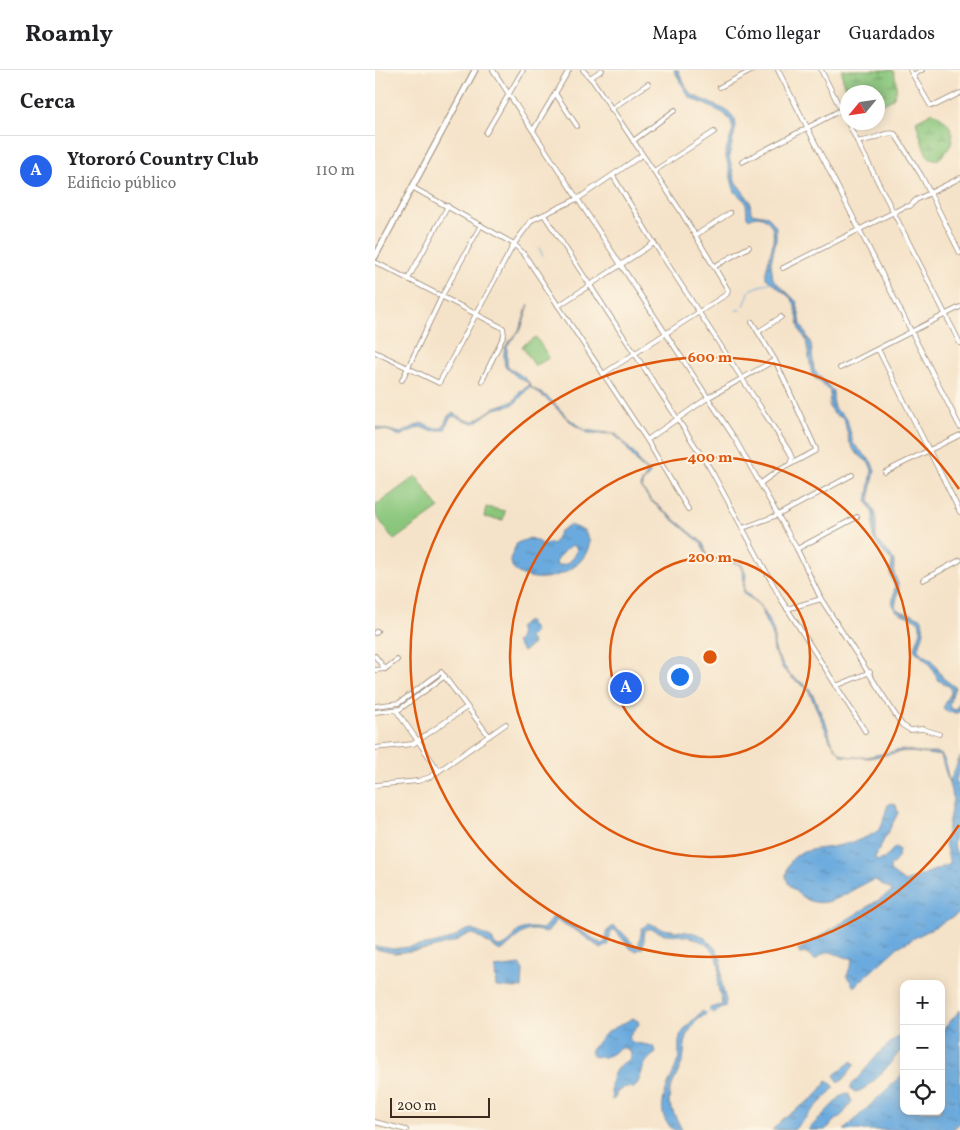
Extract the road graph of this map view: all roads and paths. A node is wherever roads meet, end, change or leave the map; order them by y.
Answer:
1 (475, 70) edge
2 (493, 70) edge
3 (523, 70) edge
4 (569, 70) edge
5 (583, 70) edge
6 (602, 70) edge
7 (753, 70) edge
8 (779, 70) edge
9 (821, 70) edge
10 (911, 70) edge
11 (922, 70) edge
12 (913, 75) junction
13 (591, 78) junction
14 (648, 84) dead end
15 (720, 87) dead end
16 (555, 93) junction
17 (960, 93) edge
18 (509, 94) junction
19 (840, 108) edge
20 (611, 109) junction
21 (675, 110) dead end
22 (840, 111) edge
23 (577, 126) dead end
24 (807, 128) junction
25 (534, 129) junction
26 (851, 130) edge
27 (486, 132) dead end
28 (714, 132) dead end
29 (633, 141) junction
30 (857, 141) junction
31 (642, 155) junction
32 (741, 162) dead end
33 (654, 171) junction
34 (613, 176) junction
35 (960, 178) edge
36 (411, 186) junction
37 (929, 193) junction
38 (579, 198) junction
39 (448, 206) junction
40 (893, 212) junction
41 (730, 213) dead end
42 (543, 215) junction
43 (481, 225) junction
44 (859, 230) junction
45 (696, 235) junction
46 (654, 243) junction
47 (514, 244) junction
48 (749, 247) dead end
49 (960, 253) edge
50 (375, 257) edge
51 (375, 262) edge
52 (623, 264) junction
53 (715, 266) junction
54 (783, 268) dead end
55 (408, 279) junction
56 (591, 286) junction
57 (442, 296) junction
58 (558, 306) junction
59 (960, 307) edge
60 (698, 312) junction
61 (477, 313) junction
62 (946, 314) junction
63 (781, 317) dead end
64 (752, 322) dead end
65 (908, 323) junction
66 (912, 331) junction
67 (666, 332) junction
68 (758, 332) junction
69 (907, 334) junction
70 (960, 343) edge
71 (878, 348) junction
72 (375, 352) edge
73 (635, 352) junction
74 (775, 360) junction
75 (407, 368) junction
76 (840, 368) dead end
77 (603, 374) junction
78 (741, 377) junction
79 (402, 380) dead end
80 (482, 382) dead end
81 (709, 397) junction
82 (677, 418) junction
83 (960, 427) edge
84 (960, 435) edge
85 (647, 440) junction
86 (929, 450) junction
87 (790, 464) junction
88 (885, 472) dead end
89 (852, 475) dead end
90 (761, 483) junction
91 (688, 509) dead end
92 (960, 512) edge
93 (778, 516) junction
94 (857, 516) dead end
95 (743, 528) junction
96 (797, 549) junction
97 (960, 560) edge
98 (923, 580) dead end
99 (821, 599) junction
100 (787, 609) junction
101 (375, 656) edge
102 (397, 660) dead end
103 (385, 669) junction
104 (375, 670) edge
105 (869, 672) junction
106 (445, 676) junction
107 (836, 686) junction
108 (375, 706) edge
109 (467, 707) junction
110 (397, 710) junction
111 (375, 712) edge
112 (506, 724) dead end
113 (865, 731) dead end
114 (939, 734) dead end
115 (489, 736) junction
116 (419, 741) junction
117 (375, 748) edge
118 (439, 771) junction
119 (375, 784) edge
120 (375, 1122) edge
121 (382, 1124) junction
122 (380, 1130) edge
123 (405, 1130) edge

1 - 36 main road
2 - 18 street
3 - 18 street
4 - 16 street
5 - 13 street
6 - 13 street
7 - 15 street
8 - 24 street
9 - 19 street
10 - 12 street
11 - 12 street
12 - 17 street
13 - 20 street
14 - 20 street
16 - 23 street
16 - 25 street
18 - 25 street
18 - 27 street
20 - 29 street
21 - 29 street
22 - 24 street
24 - 32 street
24 - 44 street
25 - 38 street
26 - 30 street
28 - 33 street
29 - 31 street
30 - 37 street
30 - 40 street
31 - 33 street
31 - 34 street
33 - 45 street
34 - 38 street
34 - 46 street
35 - 37 street
36 - 39 street
36 - 50 main road
37 - 40 street
37 - 49 street
38 - 42 street
38 - 52 street
39 - 43 street
39 - 55 street
40 - 44 street
40 - 62 street
41 - 45 street
42 - 47 street
42 - 56 street
43 - 47 street
43 - 57 street
44 - 54 street
44 - 65 street
45 - 53 street
46 - 52 street
46 - 60 street
47 - 58 street
47 - 61 street
48 - 53 street
51 - 55 street
52 - 56 street
52 - 67 street
53 - 60 street
55 - 57 street
56 - 58 street
56 - 73 street
57 - 61 street
57 - 75 street
58 - 77 street
59 - 62 street
60 - 67 street
60 - 78 street
61 - 75 street
61 - 80 street
62 - 66 street
62 - 70 street
63 - 68 street
64 - 68 street
65 - 66 street
65 - 69 street
66 - 69 street
66 - 83 street
67 - 73 street
67 - 81 street
68 - 74 street
69 - 71 street
71 - 76 street
71 - 86 street
72 - 75 street
73 - 77 street
73 - 82 street
74 - 78 street
74 - 87 street
75 - 79 street
77 - 85 street
78 - 81 street
78 - 87 street
81 - 82 street
81 - 90 street
82 - 85 street
82 - 95 street
84 - 86 street
85 - 91 street
86 - 88 street
86 - 92 street
87 - 90 street
89 - 93 street
90 - 93 street
93 - 95 street
93 - 96 street
94 - 96 street
95 - 100 street
96 - 99 street
97 - 98 street
99 - 100 street
99 - 105 street
100 - 107 street
101 - 103 street
102 - 103 street
103 - 104 street
105 - 107 street
105 - 114 street
106 - 108 street
106 - 109 street
106 - 110 street
107 - 113 street
109 - 115 street
109 - 116 street
110 - 111 street
110 - 116 street
112 - 115 street
115 - 118 street
116 - 117 street
116 - 118 street
118 - 119 street
120 - 121 street
121 - 122 street
121 - 123 street

